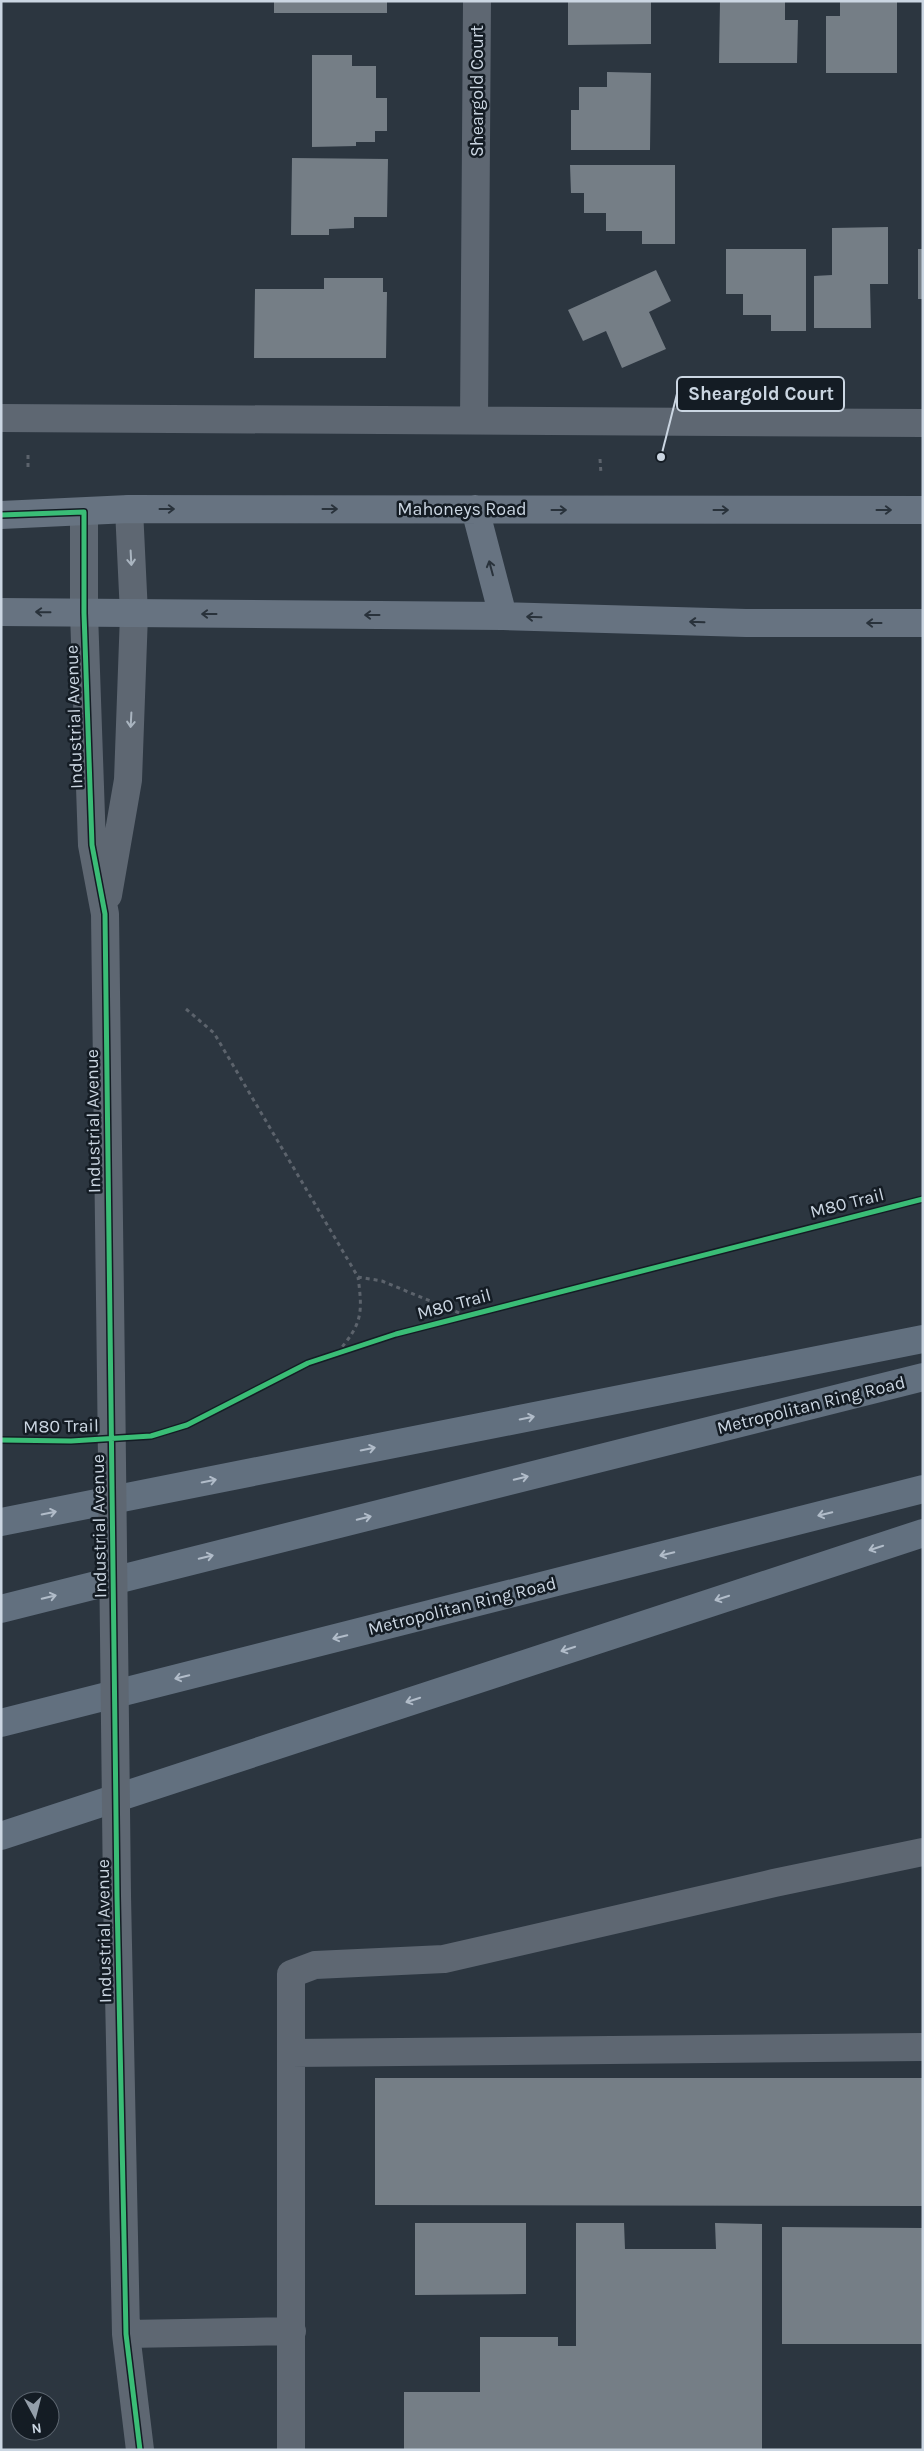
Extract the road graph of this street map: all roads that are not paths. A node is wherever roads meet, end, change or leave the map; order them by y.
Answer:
1 (477, 1) edge
2 (1, 418) edge
3 (474, 420) junction
4 (923, 423) edge
5 (129, 509) junction
6 (475, 509) junction
7 (923, 510) edge
8 (84, 512) junction
9 (1, 515) edge
10 (1, 612) edge
11 (84, 613) junction
12 (134, 614) junction
13 (503, 616) junction
14 (923, 623) edge
15 (105, 914) junction
16 (923, 1339) edge
17 (923, 1377) edge
18 (923, 1489) edge
19 (1, 1522) edge
20 (923, 1533) edge
21 (1, 1609) edge
22 (1, 1723) edge
23 (1, 1836) edge
24 (923, 1852) edge
25 (923, 2047) edge
26 (291, 2053) junction
27 (292, 2331) junction
28 (126, 2334) junction
29 (140, 2450) edge
30 (291, 2450) edge

1 - 3 street, Sheargold Court
2 - 3 street
3 - 4 street
5 -> 6 main road, Mahoneys Road
5 - 8 main road, Mahoneys Road
5 -> 12 street, Industrial Avenue
6 -> 7 main road, Mahoneys Road
13 -> 6 main road
8 - 9 main road, Mahoneys Road
8 - 11 street, Industrial Avenue
11 -> 10 main road
11 - 12 main road
11 - 15 street, Industrial Avenue
13 -> 12 main road
12 -> 15 street, Industrial Avenue
14 -> 13 main road
15 - 28 street, Industrial Avenue, bridge
19 -> 16 highway
21 -> 17 highway, Metropolitan Ring Road
18 -> 22 highway, Metropolitan Ring Road
20 -> 23 highway
24 - 26 street
25 - 26 street
26 - 27 street
27 - 28 street
27 - 30 street
28 - 29 street, Industrial Avenue

